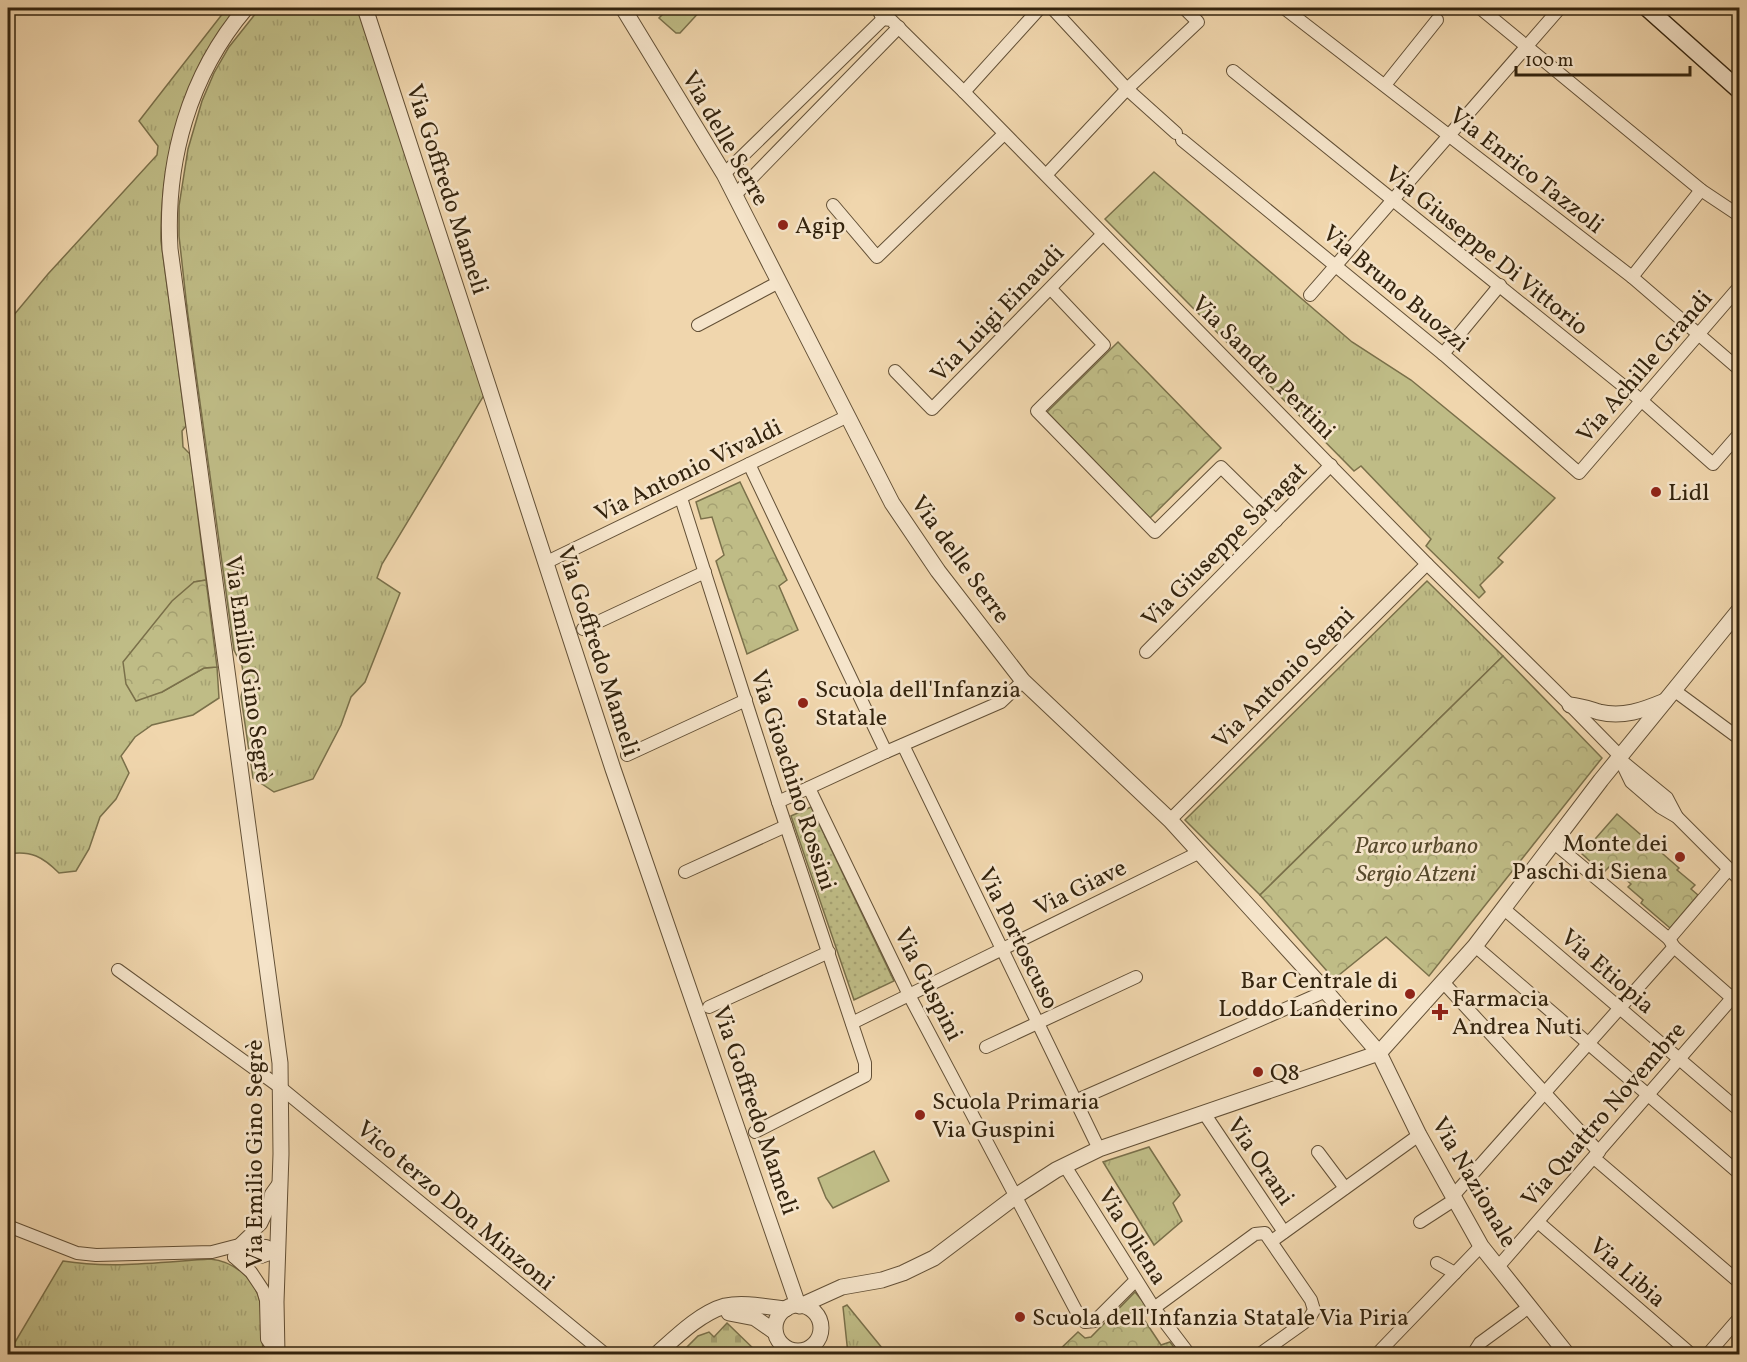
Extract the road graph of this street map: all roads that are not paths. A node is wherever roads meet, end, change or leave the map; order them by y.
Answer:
1 (246, 8) edge
2 (365, 8) edge
3 (623, 8) edge
4 (1040, 8) edge
5 (1052, 8) edge
6 (1184, 8) edge
7 (1284, 8) edge
8 (1480, 8) edge
9 (1560, 8) edge
10 (1647, 8) edge
11 (879, 11) edge
12 (1437, 20) dead end
13 (899, 27) junction
14 (1526, 45) junction
15 (1233, 71) dead end
16 (1385, 86) junction
17 (1127, 89) junction
18 (1740, 91) edge
19 (964, 92) junction
20 (1004, 134) junction
21 (1448, 136) junction
22 (724, 174) junction
23 (1046, 175) junction
24 (1701, 190) junction
25 (735, 195) junction
26 (1390, 200) junction
27 (832, 205) dead end
28 (1740, 216) edge
29 (1103, 234) junction
30 (1335, 265) junction
31 (1632, 277) junction
32 (779, 282) junction
33 (1500, 285) junction
34 (1740, 286) edge
35 (1050, 289) junction
36 (1310, 295) dead end
37 (698, 325) dead end
38 (1699, 334) junction
39 (1443, 354) junction
40 (1740, 370) edge
41 (896, 371) dead end
42 (1642, 401) junction
43 (848, 416) junction
44 (1740, 433) edge
45 (749, 464) junction
46 (1331, 465) junction
47 (1579, 473) joint
48 (681, 498) junction
49 (1276, 521) junction
50 (547, 562) junction
51 (1427, 564) junction
52 (705, 572) junction
53 (1740, 609) edge
54 (583, 629) dead end
55 (1146, 652) dead end
56 (1023, 681) junction
57 (1669, 699) junction
58 (746, 700) junction
59 (1570, 705) junction
60 (1740, 739) edge
61 (903, 745) junction
62 (886, 752) junction
63 (627, 755) dead end
64 (1620, 759) junction
65 (808, 788) junction
66 (778, 802) junction
67 (1170, 820) junction
68 (786, 826) junction
69 (1554, 843) junction
70 (1198, 853) junction
71 (1728, 870) junction
72 (685, 872) dead end
73 (1740, 880) edge
74 (1504, 909) junction
75 (1672, 943) junction
76 (1475, 946) junction
77 (1001, 950) junction
78 (829, 952) junction
79 (118, 970) dead end
80 (1136, 977) dead end
81 (1443, 982) junction
82 (1326, 992) junction
83 (909, 995) junction
84 (1737, 997) edge
85 (709, 1007) dead end
86 (1620, 1009) junction
87 (852, 1023) junction
88 (1037, 1024) junction
89 (1589, 1045) junction
90 (986, 1047) dead end
91 (1379, 1053) junction
92 (1678, 1059) junction
93 (281, 1088) junction
94 (1546, 1093) junction
95 (1647, 1095) junction
96 (1075, 1101) junction
97 (1740, 1111) edge
98 (1204, 1113) junction
99 (755, 1132) dead end
100 (1419, 1135) junction
101 (1099, 1149) junction
102 (1318, 1152) dead end
103 (1597, 1155) junction
104 (1065, 1166) junction
105 (1740, 1174) edge
106 (281, 1180) junction
107 (1345, 1188) junction
108 (1016, 1196) junction
109 (1453, 1199) junction
110 (1420, 1222) dead end
111 (1538, 1222) junction
112 (8, 1226) edge
113 (1284, 1232) junction
114 (1272, 1241) junction
115 (1481, 1246) junction
116 (237, 1251) junction
117 (278, 1251) junction
118 (1437, 1263) dead end
119 (1498, 1267) junction
120 (1455, 1273) junction
121 (1136, 1280) junction
122 (1740, 1283) edge
123 (842, 1287) junction
124 (795, 1307) junction
125 (1529, 1307) junction
126 (1154, 1308) junction
127 (714, 1312) junction
128 (1740, 1317) edge
129 (819, 1320) junction
130 (775, 1332) junction
131 (818, 1348) edge
132 (277, 1353) edge
133 (798, 1353) edge
134 (604, 1354) edge
135 (657, 1354) edge
136 (1189, 1354) edge
137 (1260, 1354) edge
138 (1377, 1354) edge
139 (1473, 1354) edge
140 (1567, 1354) edge
141 (1691, 1354) edge
142 (1708, 1354) edge

1 - 93 street, Via Emilio Gino Segrè
2 - 50 street, Via Goffredo Mameli
3 - 22 street, Via delle Serre
4 - 19 street
5 - 17 street, Via Bruno Buozzi
6 - 17 street
7 - 16 street, Via Enrico Tazzoli
8 - 14 street
9 - 14 street
10 - 18 main road
11 - 13 street, Via Sandro Pertini
11 - 22 street
12 - 16 street
13 - 19 street, Via Sandro Pertini
13 - 25 street
14 - 21 street
14 - 24 street
15 - 26 street, Via Giuseppe Di Vittorio
16 - 21 street, Via Enrico Tazzoli
17 - 23 street
17 - 30 street, Via Bruno Buozzi
19 - 20 street, Via Sandro Pertini
20 - 23 street, Via Sandro Pertini
20 - 27 street
21 - 26 street
21 - 31 street, Via Enrico Tazzoli
22 - 25 street, Via delle Serre
23 - 29 street, Via Sandro Pertini
24 - 28 street
24 - 31 street
25 - 32 street, Via delle Serre
26 - 30 street
26 - 33 street, Via Giuseppe Di Vittorio
29 - 35 street, Via Luigi Einaudi
29 - 46 street, Via Sandro Pertini
30 - 36 street
30 - 39 street, Via Bruno Buozzi
31 - 38 street, Via Enrico Tazzoli
32 - 37 street
32 - 43 street, Via delle Serre
33 - 39 street
33 - 42 street, Via Giuseppe Di Vittorio
34 - 38 street, Via Achille Grandi
35 - 41 street, Via Luigi Einaudi
35 - 49 street
38 - 40 street, Via Enrico Tazzoli
38 - 42 street, Via Achille Grandi
39 - 47 street, Via Bruno Buozzi
42 - 44 street, Via Giuseppe Di Vittorio
42 - 47 street, Via Achille Grandi
43 - 45 street, Via Antonio Vivaldi
43 - 56 street, Via delle Serre
45 - 48 street, Via Antonio Vivaldi
45 - 62 street
46 - 49 street, Via Giuseppe Saragat
46 - 51 street, Via Sandro Pertini
48 - 50 street, Via Antonio Vivaldi
48 - 52 street, Via Gioachino Rossini
49 - 55 street, Via Giuseppe Saragat
50 - 124 street, Via Goffredo Mameli
51 - 59 street, Via Sandro Pertini
51 - 67 street, Via Antonio Segni
52 - 54 street
52 - 58 street, Via Gioachino Rossini
53 - 57 street
56 - 61 street
56 - 67 street, Via delle Serre
57 - 59 street
57 - 60 street
57 - 64 street
58 - 63 street
58 - 66 street, Via Gioachino Rossini
59 - 64 street, Via Sandro Pertini
61 - 62 street
61 - 77 street, Via Portoscuso
62 - 65 street
64 - 69 street
64 - 71 street, Via Sandro Pertini
65 - 66 street
65 - 83 street, Via Guspini
66 - 68 street, Via Gioachino Rossini
67 - 70 street, Via delle Serre
68 - 72 street
68 - 78 street, Via Gioachino Rossini
69 - 74 street
69 - 75 street
70 - 77 street, Via Giave
70 - 82 street, Via delle Serre
71 - 73 street, Via Sandro Pertini
71 - 75 street
74 - 76 street
74 - 86 street, Via Etiopia
75 - 84 street
75 - 86 street
76 - 81 street
76 - 89 street
77 - 83 street, Via Giave
77 - 88 street, Via Portoscuso
78 - 85 street
78 - 87 street, Via Gioachino Rossini
79 - 93 street, Vico terzo Don Minzoni
80 - 88 street
81 - 91 street
81 - 94 street
82 - 91 street, Via delle Serre
82 - 96 street
83 - 87 street, Via Giave
83 - 108 street, Via Guspini
84 - 92 street, Via Quattro Novembre
86 - 89 street
86 - 92 street, Via Etiopia
87 - 99 street, Via Gioachino Rossini
88 - 90 street
88 - 96 street, Via Portoscuso
89 - 94 street
89 - 95 street
91 - 98 street
91 - 100 street, Via Nazionale
92 - 95 street, Via Quattro Novembre
92 - 97 street, Via Etiopia
93 - 106 street, Via Emilio Gino Segrè
93 - 134 street, Vico terzo Don Minzoni
94 - 103 street
94 - 109 street
95 - 103 street, Via Quattro Novembre
95 - 105 street
96 - 101 street, Via Portoscuso
98 - 101 street
98 - 113 street, Via Orani
100 - 107 street
100 - 109 street, Via Nazionale
101 - 104 street
102 - 107 street
103 - 111 street, Via Quattro Novembre
103 - 122 street
104 - 108 street
104 - 121 street, Via Oliena
106 - 116 street
106 - 117 street, Via Emilio Gino Segrè
107 - 113 street
108 - 121 street, Via Guspini
108 - 123 street
109 - 110 street
109 - 115 street, Via Nazionale
111 - 119 street, Via Quattro Novembre
111 - 141 street, Via Libia
112 - 116 street
113 - 114 street
114 - 126 street
114 - 137 street
115 - 119 street, Via Nazionale
115 - 120 street
116 - 117 street
116 - 132 street
117 - 132 street, Via Emilio Gino Segrè
118 - 120 street
119 - 125 street, Via Nazionale
120 - 138 street
121 - 126 street, Via Oliena
123 - 124 street
123 - 129 street
124 - 127 street
124 - 129 street
124 - 130 street
125 - 139 street
125 - 140 street, Via Nazionale
126 - 136 street, Via Oliena
127 - 130 street
127 - 135 street
128 - 142 street
129 - 131 street
130 - 133 street
131 - 133 street

